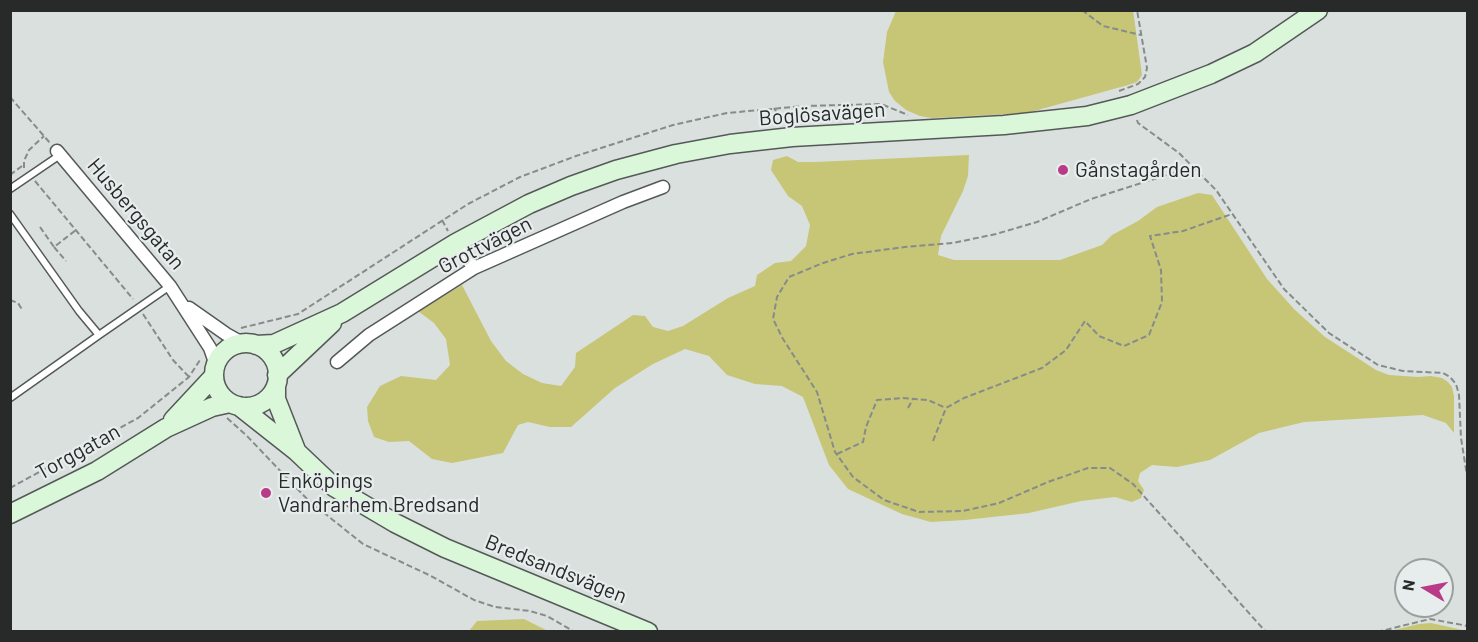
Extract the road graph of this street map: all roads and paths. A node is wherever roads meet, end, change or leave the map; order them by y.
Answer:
1 (1082, 10) edge
2 (1137, 10) edge
3 (1315, 11) edge
4 (1141, 35) junction
5 (1112, 93) dead end
6 (1130, 96) junction
7 (10, 97) edge
8 (774, 108) dead end
9 (912, 116) dead end
10 (44, 136) junction
11 (59, 153) junction
12 (22, 166) junction
13 (1192, 167) junction
14 (10, 174) edge
15 (30, 176) junction
16 (663, 187) dead end
17 (10, 189) edge
18 (10, 214) edge
19 (1232, 214) junction
20 (40, 227) dead end
21 (76, 230) junction
22 (456, 243) junction
23 (54, 247) junction
24 (66, 261) dead end
25 (474, 268) junction
26 (170, 286) junction
27 (10, 300) edge
28 (183, 303) junction
29 (140, 308) junction
30 (23, 311) dead end
31 (342, 314) junction
32 (99, 335) junction
33 (250, 344) junction
34 (337, 362) dead end
35 (215, 370) junction
36 (277, 381) junction
37 (10, 398) edge
38 (913, 399) junction
39 (235, 405) junction
40 (908, 408) dead end
41 (946, 408) junction
42 (166, 428) junction
43 (933, 441) dead end
44 (296, 451) junction
45 (836, 454) junction
46 (1467, 482) edge
47 (10, 488) edge
48 (10, 514) edge
49 (1467, 626) edge
50 (648, 632) edge
51 (1266, 632) edge
52 (1377, 632) edge

1 - 4 path
2 - 4 path
3 - 6 street, Boglösavägen
4 - 6 path
5 - 6 path
6 - 13 path
6 - 22 street, Boglösavägen
7 - 10 path
8 - 9 path
10 - 11 path
10 - 12 path
11 - 15 lane
11 - 26 street, Husbergsgatan
12 - 14 path
12 - 15 path
13 - 19 path
13 - 45 path
15 - 17 lane
15 - 21 path
16 - 25 street, Grottvägen
18 - 32 lane
19 - 41 path
19 - 46 path
20 - 23 path
21 - 23 path
21 - 29 path
22 - 25 street
22 - 31 street, Boglösavägen
23 - 24 path
25 - 34 street, Grottvägen
26 - 28 street, Husbergsgatan
26 - 29 lane
27 - 30 path
28 - 33 street, Husbergsgatan
28 - 35 street, Husbergsgatan
29 - 32 lane
29 - 47 path
31 - 33 street, Boglösavägen
31 - 36 street, Boglösavägen
32 - 37 lane
33 - 35 street, Torggatan
33 - 36 street
35 - 39 street
35 - 42 street, Torggatan
36 - 39 street, Torggatan
36 - 44 street
38 - 40 path
38 - 41 path
38 - 45 path
39 - 42 street, Torggatan
39 - 44 street, Bredsandsvägen
41 - 43 path
42 - 48 street, Torggatan
44 - 50 street, Bredsandsvägen
45 - 51 path
49 - 52 path

